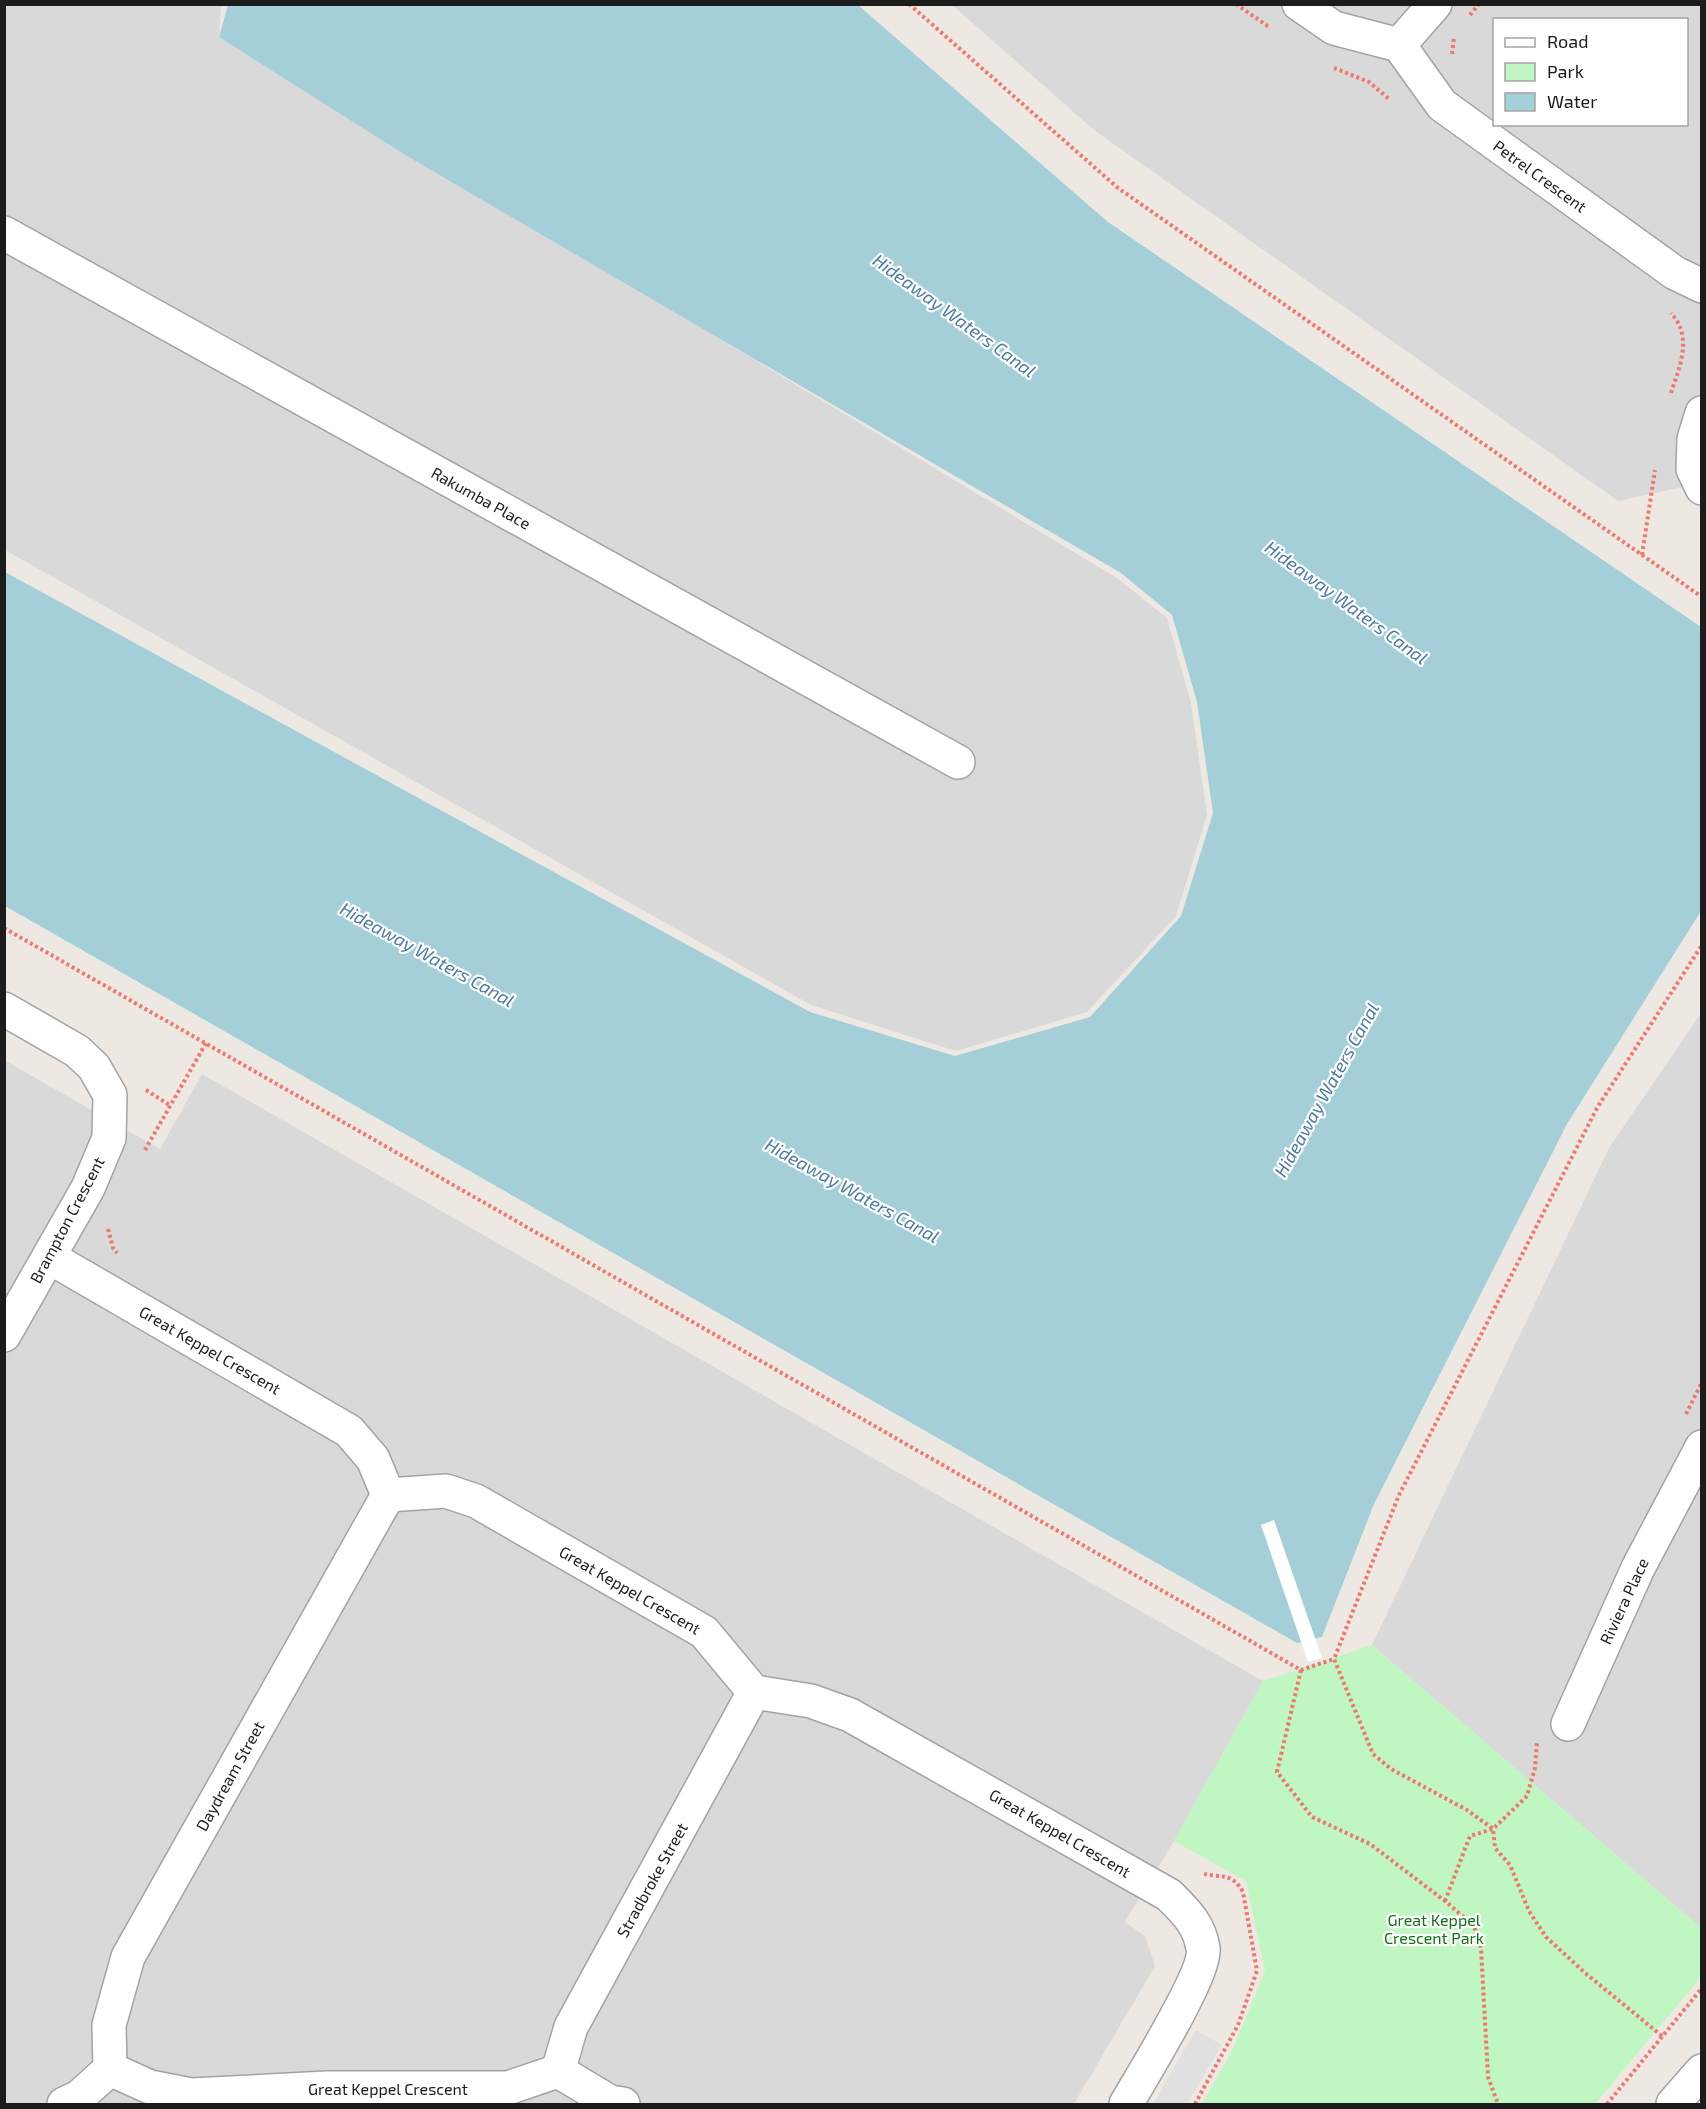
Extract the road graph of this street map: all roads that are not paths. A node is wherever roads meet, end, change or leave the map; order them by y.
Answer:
1 (1299, 4) edge
2 (1435, 4) edge
3 (1399, 45) junction
4 (4, 233) edge
5 (1701, 286) edge
6 (1701, 413) edge
7 (1701, 488) edge
8 (958, 762) dead end
9 (4, 1009) edge
10 (49, 1257) junction
11 (4, 1335) edge
12 (1701, 1447) edge
13 (1693, 1487) edge
14 (388, 1495) junction
15 (754, 1692) junction
16 (1568, 1724) dead end
17 (110, 2069) junction
18 (1701, 2070) edge
19 (558, 2071) junction
20 (64, 2104) edge
21 (623, 2104) edge
22 (1126, 2104) edge
23 (1673, 2104) edge

1 - 3 street
2 - 3 street
3 - 5 street, Petrel Crescent
4 - 8 street, Rakumba Place
6 - 7 street
9 - 10 street, Brampton Crescent
10 - 11 street, Brampton Crescent
10 - 14 street, Great Keppel Crescent
12 - 13 street, Riviera Place
13 - 16 street, Riviera Place
14 - 15 street, Great Keppel Crescent
14 - 17 street, Daydream Street
15 - 19 street, Stradbroke Street
15 - 22 street, Great Keppel Crescent
17 - 19 street, Great Keppel Crescent
17 - 20 street
18 - 23 street
19 - 21 street

